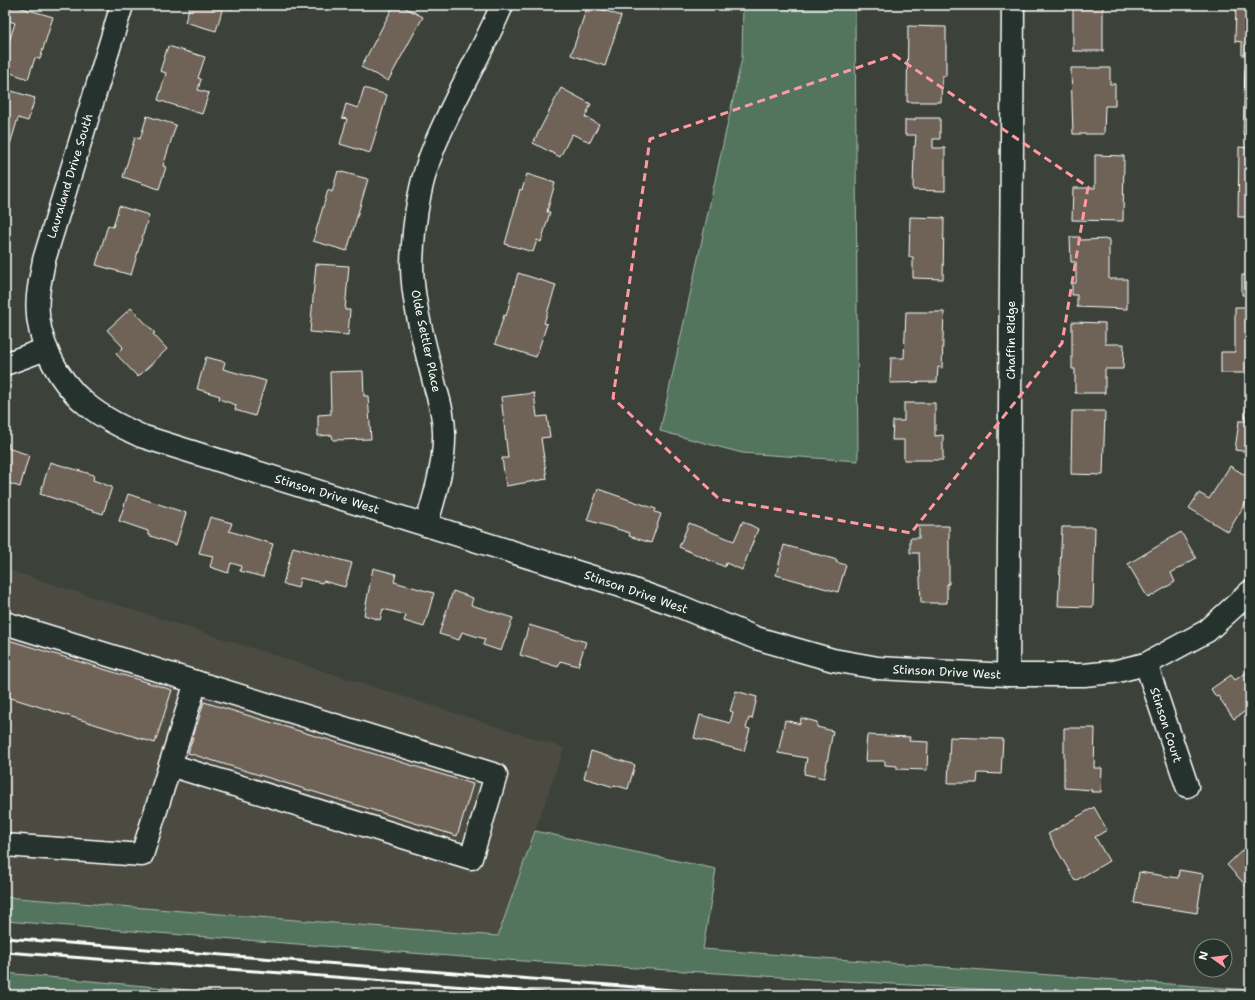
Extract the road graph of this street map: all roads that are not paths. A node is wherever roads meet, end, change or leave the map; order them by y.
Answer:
1 (122, 5) edge
2 (502, 5) edge
3 (1013, 5) edge
4 (46, 349) junction
5 (5, 364) edge
6 (426, 525) junction
7 (1250, 592) edge
8 (5, 623) edge
9 (1146, 664) junction
10 (1008, 675) junction
11 (196, 682) junction
12 (170, 765) junction
13 (1187, 786) dead end
14 (5, 845) edge

1 - 4 street, Lauraland Drive South
2 - 6 street, Olde Settler Place
3 - 10 street, Chaffin Ridge
4 - 5 street
4 - 6 street, Stinson Drive West
6 - 10 street, Stinson Drive West
7 - 9 street, Stinson Drive West
8 - 11 street
9 - 10 street, Stinson Drive West
9 - 13 street, Stinson Court
11 - 12 street
11 - 12 street
12 - 14 street

